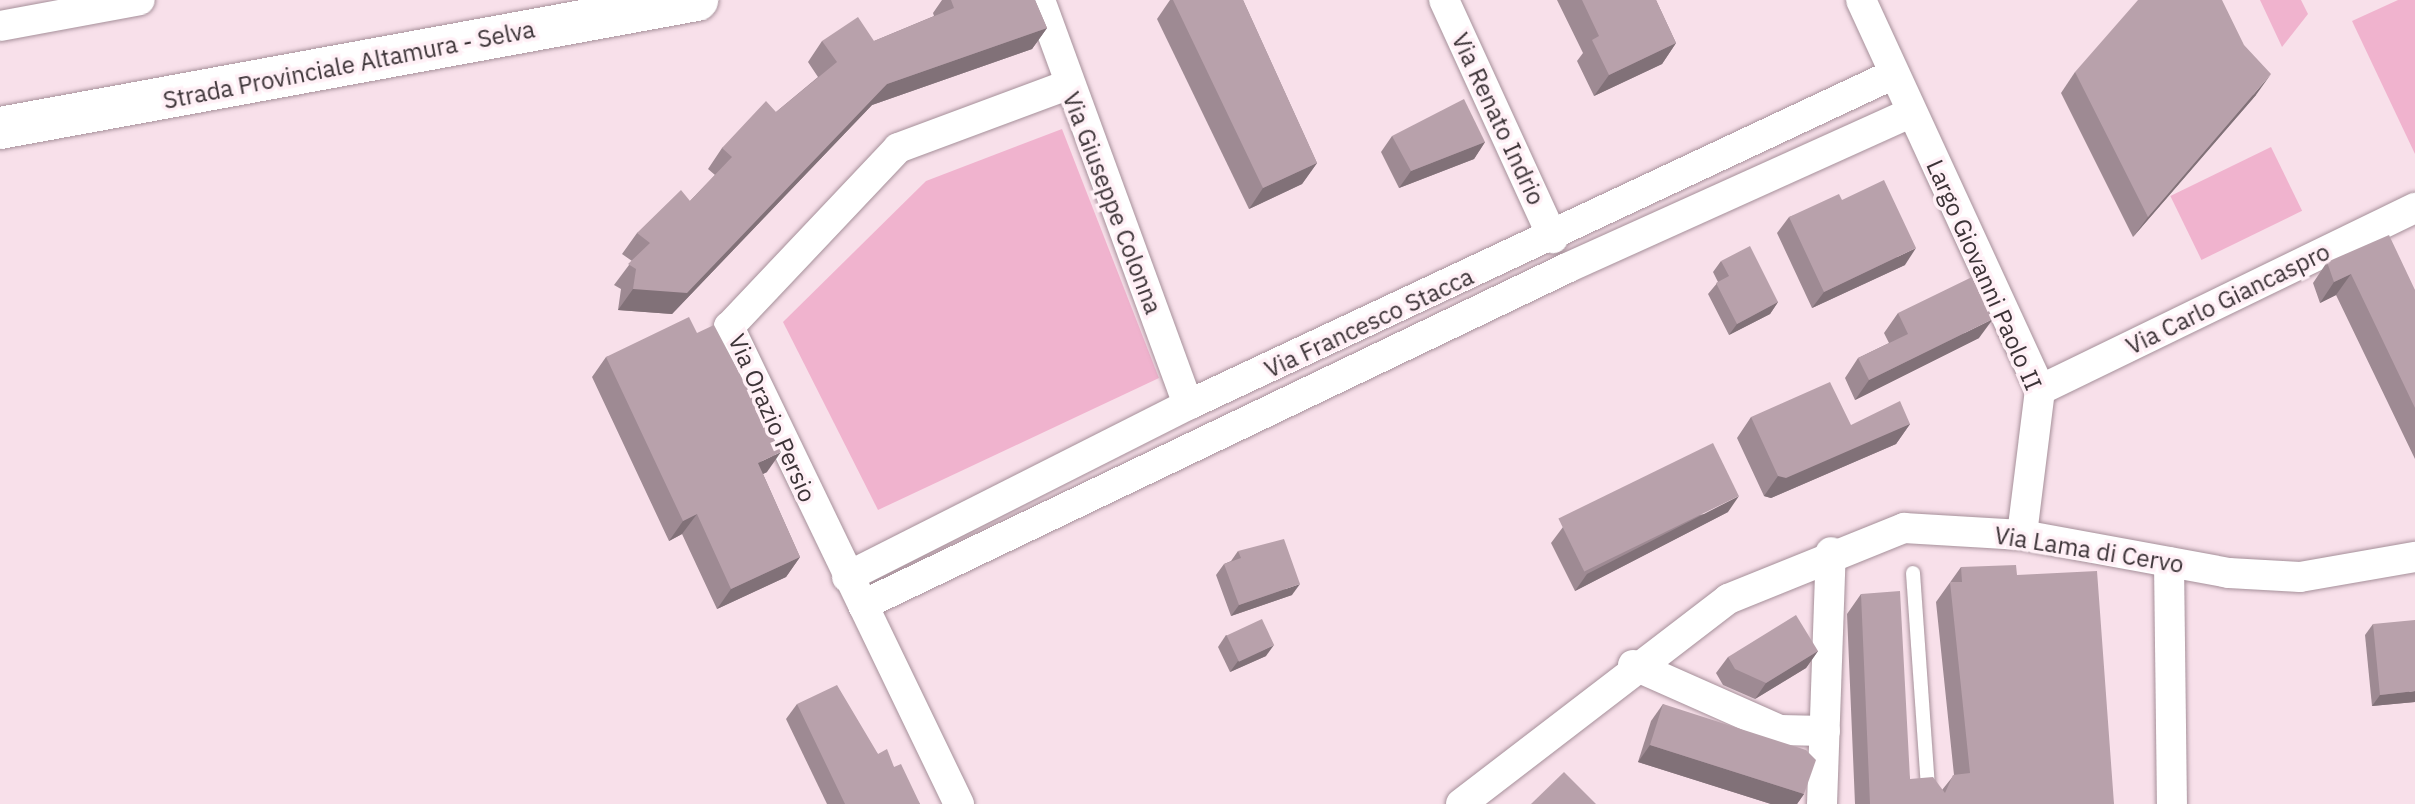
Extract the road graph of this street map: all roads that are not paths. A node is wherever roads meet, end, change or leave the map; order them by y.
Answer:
1 (140, 0) edge
2 (697, 0) edge
3 (1040, 0) edge
4 (1444, 0) edge
5 (1861, 0) edge
6 (0, 26) edge
7 (1894, 74) junction
8 (1067, 85) junction
9 (1911, 113) junction
10 (0, 128) edge
11 (2415, 208) edge
12 (1553, 238) junction
13 (2040, 390) junction
14 (1188, 405) junction
15 (2022, 535) junction
16 (1831, 552) junction
17 (2415, 557) edge
18 (2169, 562) junction
19 (1913, 573) dead end
20 (847, 577) junction
21 (863, 605) junction
22 (1633, 665) junction
23 (1825, 731) junction
24 (959, 804) edge
25 (1461, 804) edge
26 (1822, 804) edge
27 (1929, 804) edge
28 (2172, 804) edge

1 - 6 street
2 - 10 street, Strada Provinciale Altamura - Selva
3 - 8 street, Via Giuseppe Colonna
4 - 12 street, Via Renato Indrio
5 - 7 street, Largo Giovanni Paolo II
7 - 9 street, Largo Giovanni Paolo II
7 - 12 street, Via Francesco Stacca
8 - 14 street, Via Giuseppe Colonna
8 - 20 street, Via Orazio Persio
9 - 13 street, Largo Giovanni Paolo II
9 - 21 street, Via Francesco Stacca
11 - 13 street, Via Carlo Giancaspro
12 - 14 street, Via Francesco Stacca
13 - 15 street, Largo Giovanni Paolo II
14 - 20 street, Via Francesco Stacca
15 - 16 street, Via Lama di Cervo
15 - 18 street, Via Lama di Cervo
16 - 22 street, Via Lama di Cervo
16 - 23 street
17 - 18 street, Via Lama di Cervo
18 - 28 street
19 - 27 lane
20 - 21 street, Via Orazio Persio
21 - 24 street, Via Orazio Persio
22 - 23 street
22 - 25 street, Via Lama di Cervo
23 - 26 street

